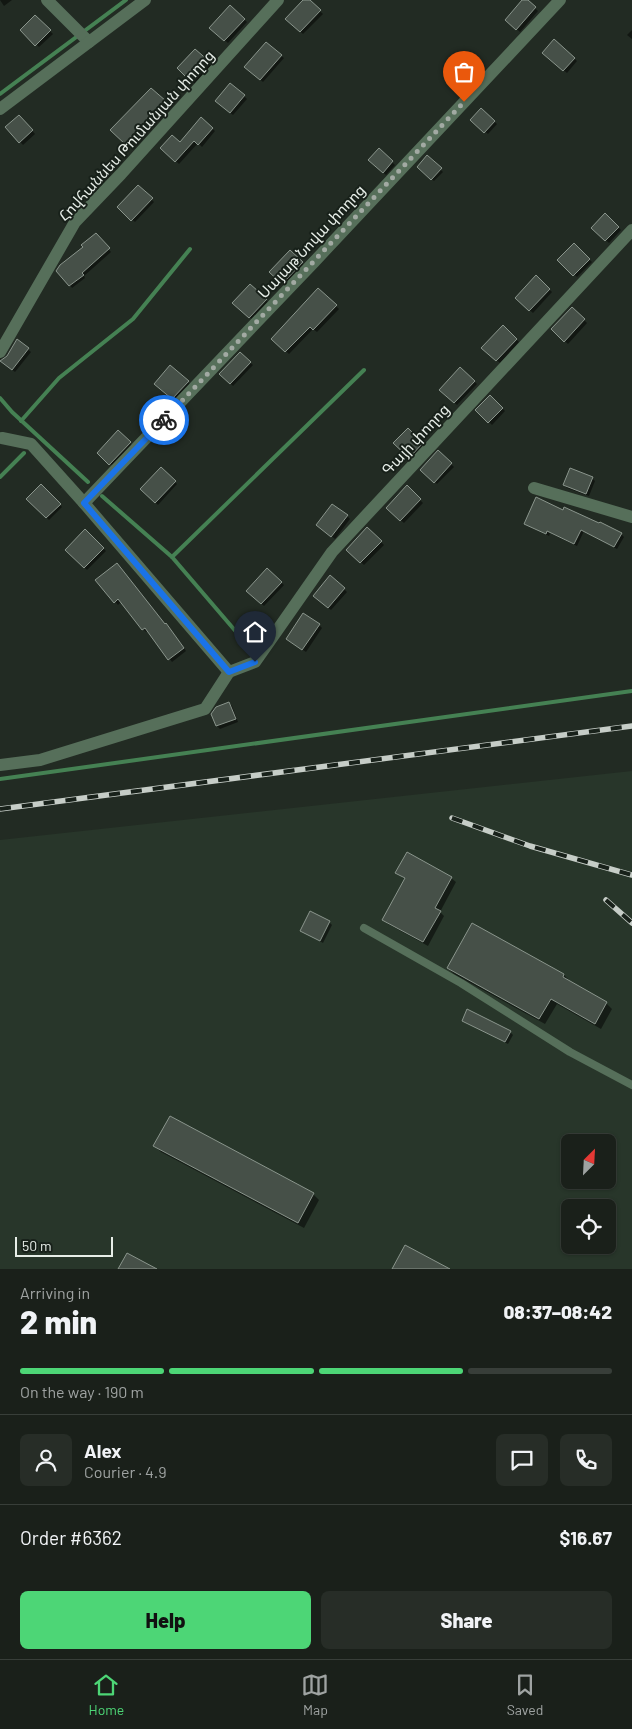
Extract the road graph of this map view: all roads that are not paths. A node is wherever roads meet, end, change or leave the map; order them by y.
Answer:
1 (47, 0) edge
2 (145, 0) edge
3 (278, 0) edge
4 (560, 0) edge
5 (84, 37) junction
6 (0, 109) edge
7 (632, 230) edge
8 (0, 352) edge
9 (1, 438) edge
10 (534, 488) dead end
11 (84, 503) junction
12 (632, 517) edge
13 (229, 672) junction
14 (0, 765) edge
15 (364, 928) dead end
16 (632, 1085) edge

1 - 5 street
2 - 5 street
3 - 8 street, Հովհաննես Թումանյան փողոց
4 - 11 street, Սայաթ Նովա փողոց
5 - 6 street
7 - 13 street, Գայի փողոց
9 - 11 street
10 - 12 street
11 - 13 street
13 - 14 street
15 - 16 lane

